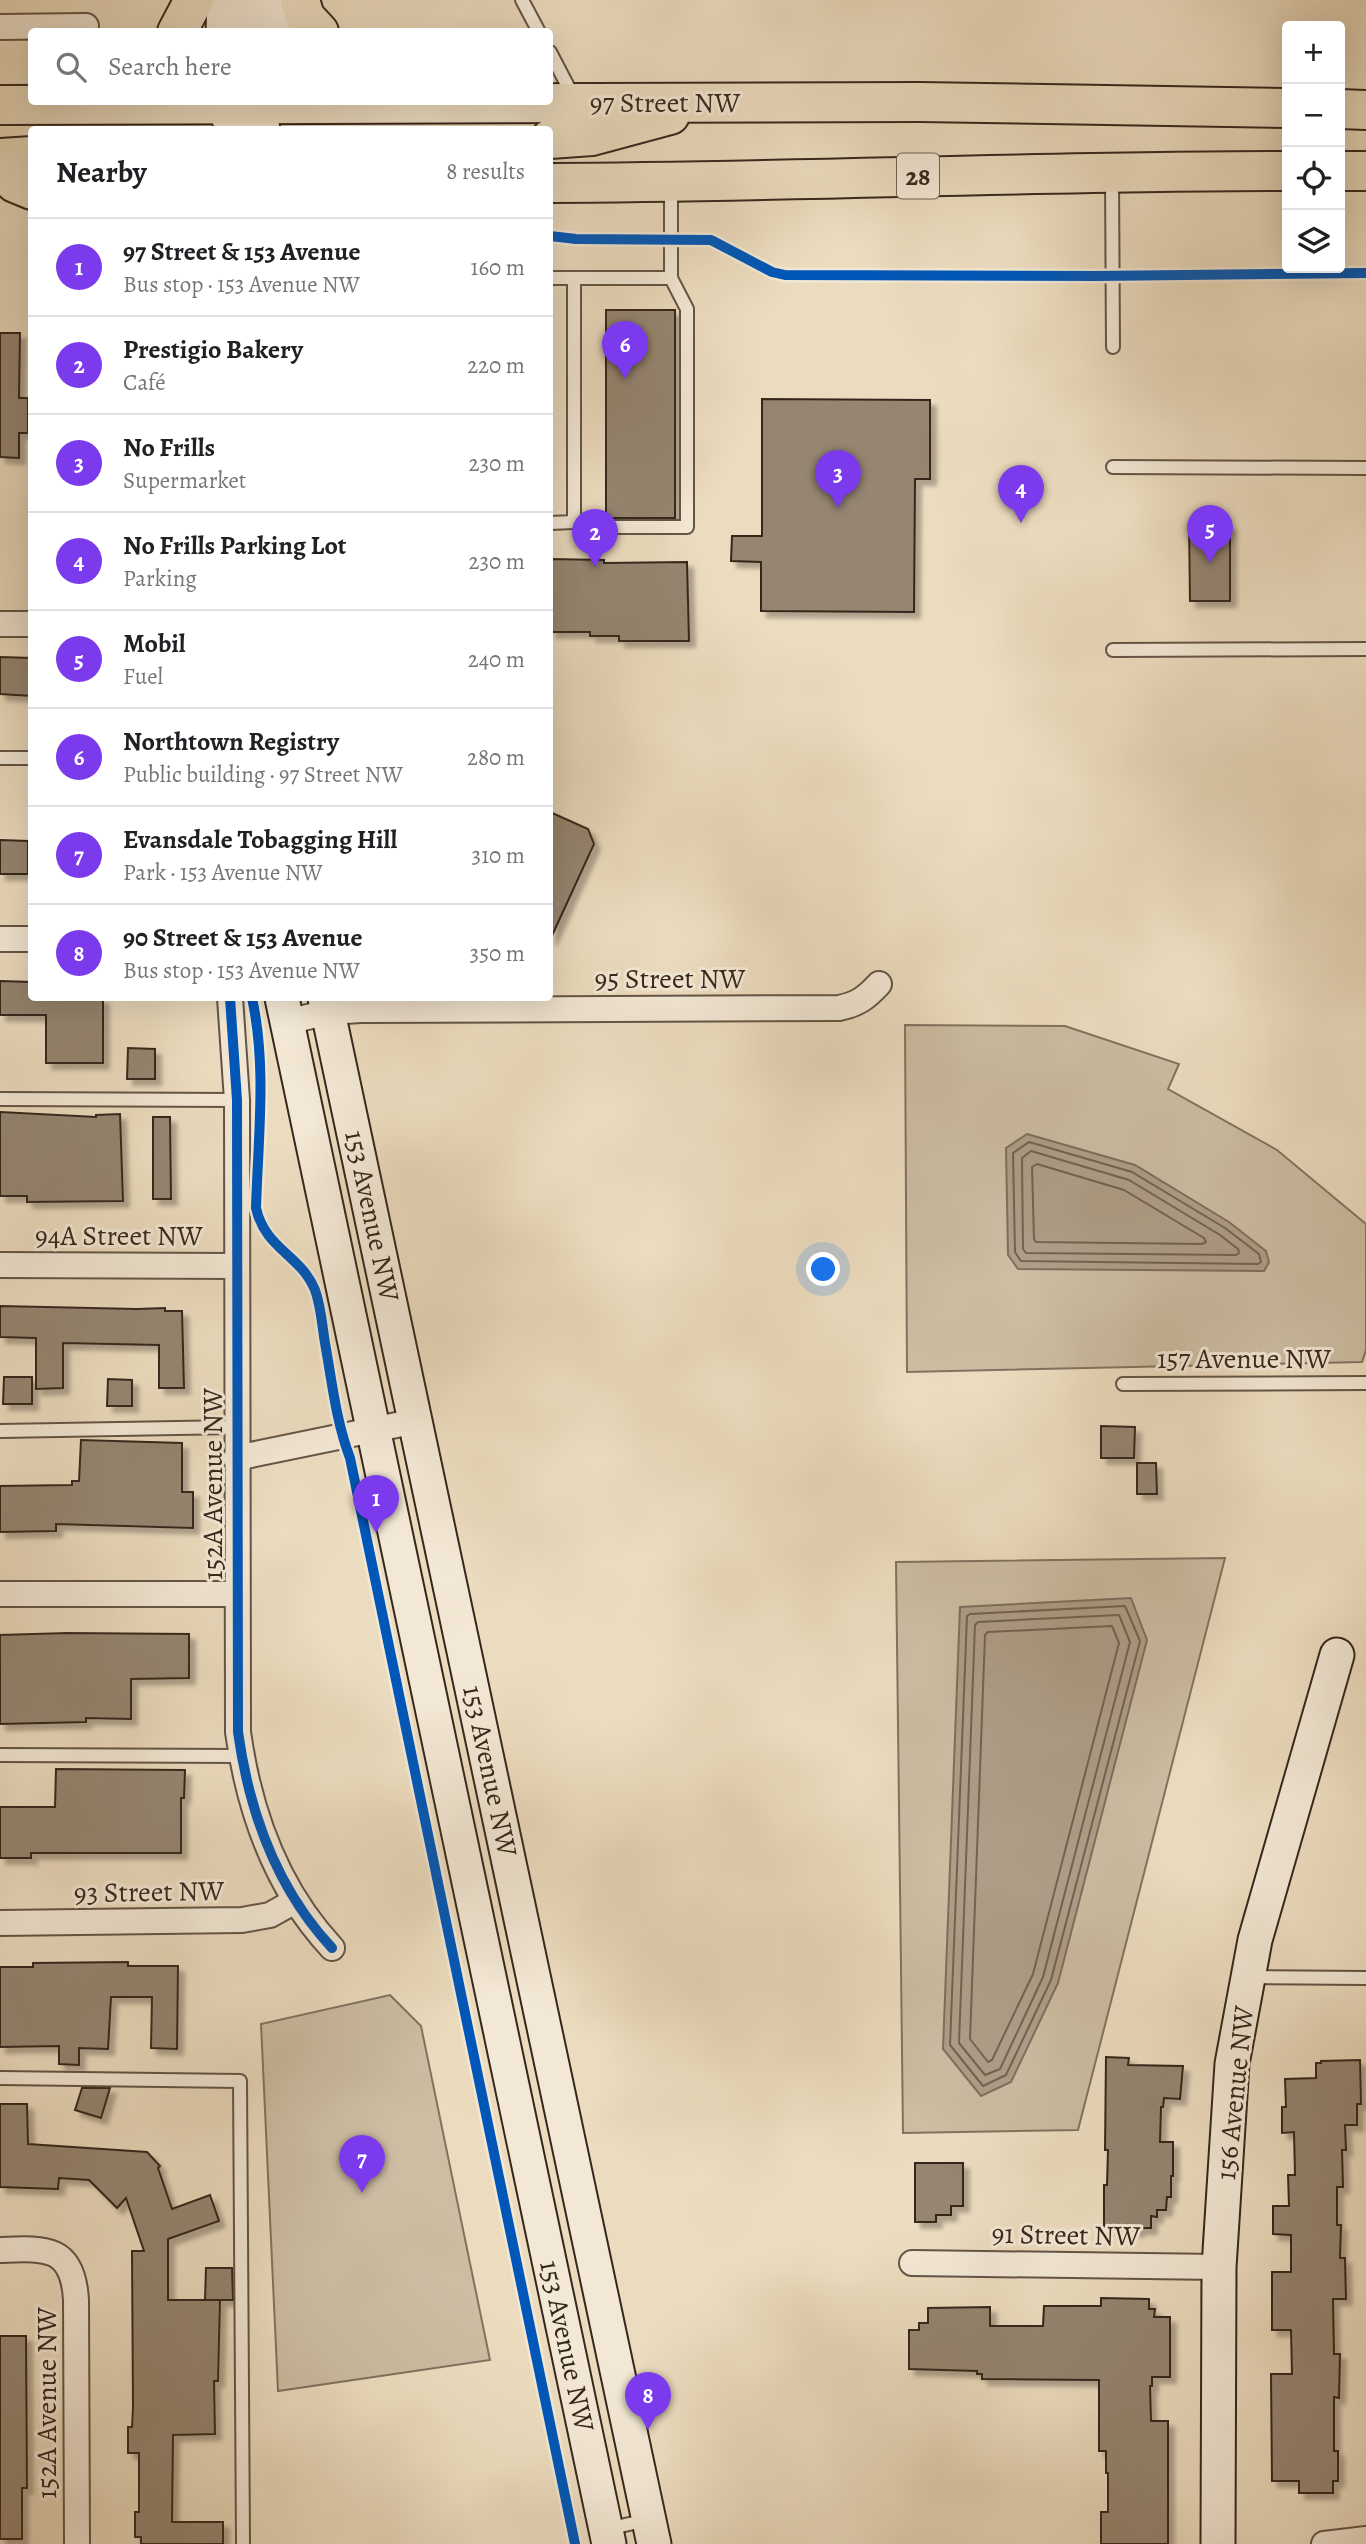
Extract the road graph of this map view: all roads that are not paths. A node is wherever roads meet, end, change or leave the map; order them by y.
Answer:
1 (194, 0) edge
2 (224, 0) edge
3 (253, 0) edge
4 (280, 0) edge
5 (300, 0) edge
6 (522, 0) edge
7 (86, 26) dead end
8 (0, 27) edge
9 (179, 28) edge
10 (223, 28) edge
11 (253, 28) edge
12 (280, 28) edge
13 (315, 28) edge
14 (537, 28) edge
15 (553, 58) edge
16 (553, 103) edge
17 (576, 103) junction
18 (705, 103) junction
19 (28, 104) edge
20 (0, 105) edge
21 (116, 105) edge
22 (406, 105) edge
23 (1282, 108) edge
24 (1345, 109) edge
25 (1366, 110) edge
26 (254, 116) edge
27 (553, 139) edge
28 (1366, 170) edge
29 (1112, 171) junction
30 (1282, 171) edge
31 (1345, 171) edge
32 (553, 183) edge
33 (671, 183) junction
34 (553, 278) edge
35 (671, 278) junction
36 (574, 279) junction
37 (1113, 347) dead end
38 (1113, 467) dead end
39 (1366, 468) edge
40 (574, 522) junction
41 (553, 523) edge
42 (0, 624) edge
43 (28, 624) edge
44 (1366, 649) edge
45 (1113, 650) dead end
46 (0, 758) edge
47 (28, 758) edge
48 (0, 939) edge
49 (28, 939) edge
50 (879, 984) dead end
51 (230, 1001) edge
52 (326, 1005) edge
53 (284, 1009) edge
54 (0, 1100) edge
55 (237, 1100) junction
56 (0, 1265) edge
57 (237, 1266) junction
58 (1366, 1383) edge
59 (1123, 1384) dead end
60 (416, 1421) junction
61 (236, 1427) junction
62 (372, 1430) junction
63 (0, 1431) edge
64 (236, 1458) junction
65 (0, 1594) edge
66 (236, 1594) junction
67 (1337, 1655) dead end
68 (0, 1755) edge
69 (241, 1756) junction
70 (295, 1902) junction
71 (0, 1923) edge
72 (332, 1948) dead end
73 (1248, 1977) junction
74 (1366, 1978) edge
75 (0, 2078) edge
76 (0, 2250) edge
77 (912, 2263) dead end
78 (1219, 2267) junction
79 (652, 2532) edge
80 (608, 2537) edge
81 (1366, 2539) edge
82 (77, 2544) edge
83 (243, 2544) edge
84 (1218, 2544) edge
85 (1324, 2544) edge

1 - 9 main road
2 - 10 main road
3 - 11 main road
4 - 12 main road
5 - 13 main road
6 - 14 lane
7 - 8 street
15 - 17 lane
16 - 17 main road, 97 Street NW
17 - 18 main road, 97 Street NW
18 - 23 main road, 97 Street NW
18 - 27 main road
19 - 20 main road, 97 Street NW
21 - 26 main road, 97 Street NW
22 - 26 main road, 97 Street NW
24 - 25 main road
28 - 31 main road
29 - 30 main road, 28
29 - 33 main road, 28
29 - 37 lane
32 - 33 main road, 28
33 - 35 lane
34 - 36 lane
35 - 36 lane
35 - 40 lane
36 - 40 lane
38 - 39 lane
40 - 41 lane
42 - 43 street
44 - 45 lane
46 - 47 lane
48 - 49 street
50 - 52 street, 95 Street NW
51 - 55 street, 152A Avenue NW
52 - 53 street, 95 Street NW
52 - 60 main road, 153 Avenue NW
53 - 62 main road, 153 Avenue NW
54 - 55 lane
55 - 57 street, 152A Avenue NW
56 - 57 street, 94A Street NW
57 - 61 street, 152A Avenue NW
58 - 59 lane, 157 Avenue NW
60 - 62 street
60 - 79 main road, 153 Avenue NW
61 - 63 lane
61 - 64 street, 152A Avenue NW
62 - 64 street
62 - 80 main road, 153 Avenue NW
64 - 66 street, 152A Avenue NW
65 - 66 street
66 - 69 street, 152A Avenue NW
67 - 73 main road, 156 Avenue NW
68 - 69 lane
69 - 70 street, 152A Avenue NW
70 - 71 street, 93 Street NW
70 - 72 street, 152A Avenue NW
73 - 74 lane
73 - 78 main road, 156 Avenue NW
75 - 83 lane
76 - 82 street, 152A Avenue NW
77 - 78 street, 91 Street NW
78 - 84 main road, 156 Avenue NW
79 - 80 lane
81 - 85 street

